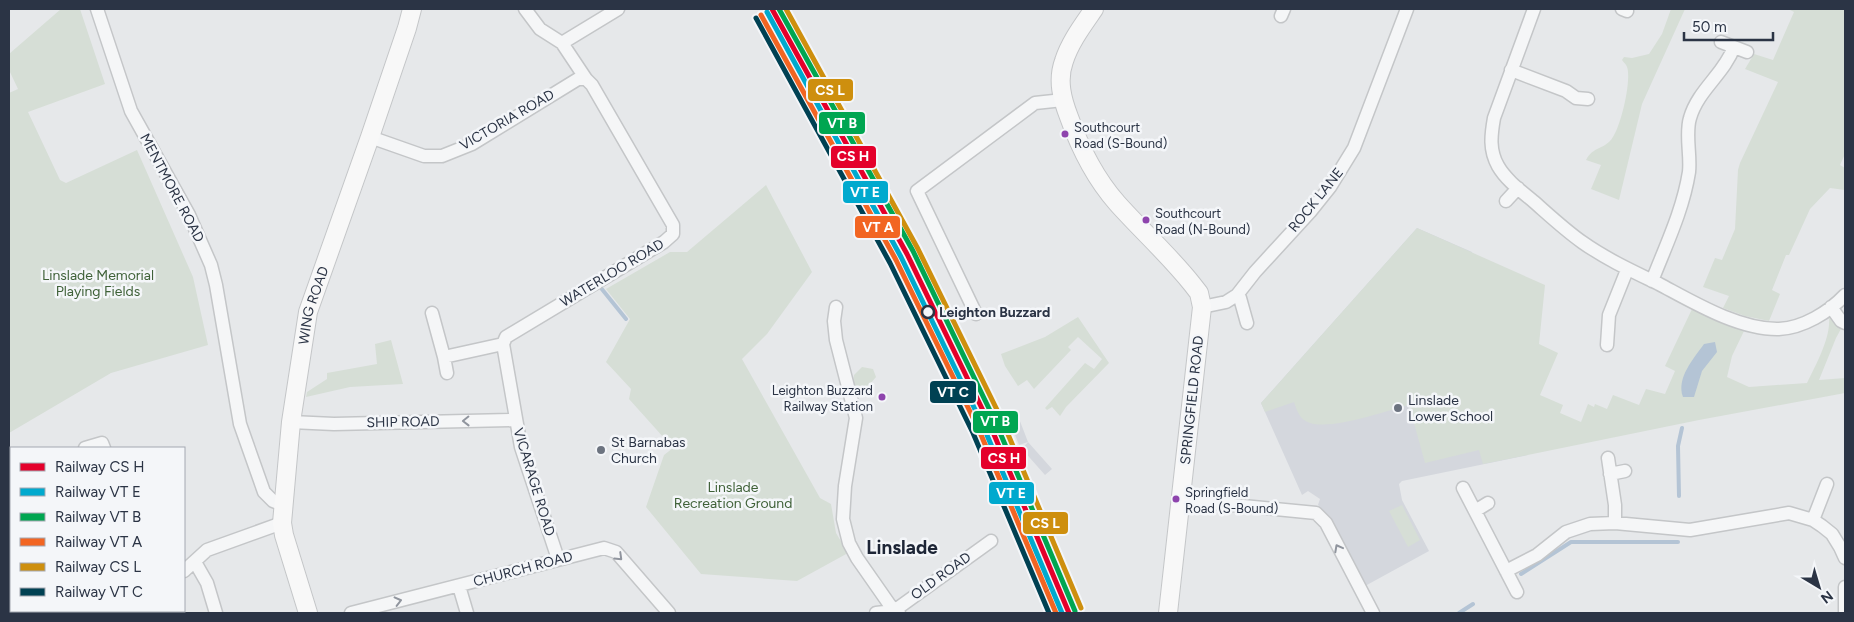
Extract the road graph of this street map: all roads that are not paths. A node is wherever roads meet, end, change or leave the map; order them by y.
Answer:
1 (97, 9) edge
2 (412, 9) edge
3 (525, 9) edge
4 (618, 9) edge
5 (1094, 9) edge
6 (1407, 9) edge
7 (1534, 9) edge
8 (1721, 42) dead end
9 (562, 43) junction
10 (1734, 47) junction
11 (1747, 52) dead end
12 (1511, 70) junction
13 (586, 79) junction
14 (1588, 99) dead end
15 (1063, 100) junction
16 (370, 137) junction
17 (1518, 188) junction
18 (1506, 201) dead end
19 (1627, 270) junction
20 (1652, 281) junction
21 (1237, 295) junction
22 (1845, 295) edge
23 (836, 307) dead end
24 (1202, 307) junction
25 (1831, 308) junction
26 (432, 314) dead end
27 (976, 314) dead end
28 (1247, 323) dead end
29 (1845, 323) edge
30 (502, 344) junction
31 (1607, 345) dead end
32 (444, 357) junction
33 (448, 373) dead end
34 (515, 420) junction
35 (292, 422) junction
36 (88, 447) edge
37 (104, 447) edge
38 (1608, 458) dead end
39 (1625, 471) dead end
40 (1610, 474) junction
41 (1827, 484) dead end
42 (1463, 488) dead end
43 (1182, 500) junction
44 (1488, 504) dead end
45 (284, 505) junction
46 (1475, 511) junction
47 (1813, 520) junction
48 (282, 522) junction
49 (1615, 523) junction
50 (991, 541) dead end
51 (1845, 558) edge
52 (558, 560) junction
53 (195, 562) junction
54 (185, 569) edge
55 (1506, 571) junction
56 (459, 586) junction
57 (1845, 587) edge
58 (1517, 592) dead end
59 (895, 612) edge
60 (216, 613) edge
61 (308, 613) edge
62 (351, 613) edge
63 (467, 613) edge
64 (669, 613) edge
65 (876, 613) edge
66 (1168, 613) edge
67 (1373, 613) edge
68 (1845, 613) edge

1 - 45 street, MENTMORE ROAD
2 - 16 street, WING ROAD
3 - 9 street
4 - 9 street
5 - 15 street
6 - 21 street, ROCK LANE
7 - 12 street
8 - 10 street
9 - 13 street
10 - 11 street
10 - 20 street
12 - 14 street
12 - 17 street
13 - 16 street, VICTORIA ROAD
13 - 30 street, WATERLOO ROAD
15 - 24 street
15 - 27 street
16 - 35 street, WING ROAD
17 - 18 street
17 - 19 street
19 - 20 street
19 - 31 street
20 - 25 street
21 - 24 street, ROCK LANE
21 - 28 street
22 - 25 street
23 - 59 street
24 - 43 street, SPRINGFIELD ROAD
25 - 29 street
26 - 32 street
30 - 32 street
30 - 34 street, VICARAGE ROAD
32 - 33 street
34 -> 35 street, SHIP ROAD
34 - 52 street, VICARAGE ROAD
35 - 45 street, WING ROAD
36 - 37 street
38 - 40 street
39 - 40 street
40 - 49 street
41 - 47 street
42 - 46 street
43 - 66 street, SPRINGFIELD ROAD
67 -> 43 street
44 - 46 street
45 - 48 street, WING ROAD
46 - 55 street
47 - 49 street
47 - 51 street
48 - 53 street
48 - 61 street, WING ROAD
49 - 55 street
50 - 59 street, OLD ROAD
52 - 56 street, CHURCH ROAD
52 -> 64 street, CHURCH ROAD
53 - 54 street
53 - 60 street
55 - 58 street
62 -> 56 street, CHURCH ROAD
56 - 63 street
57 - 68 street
59 - 65 street

